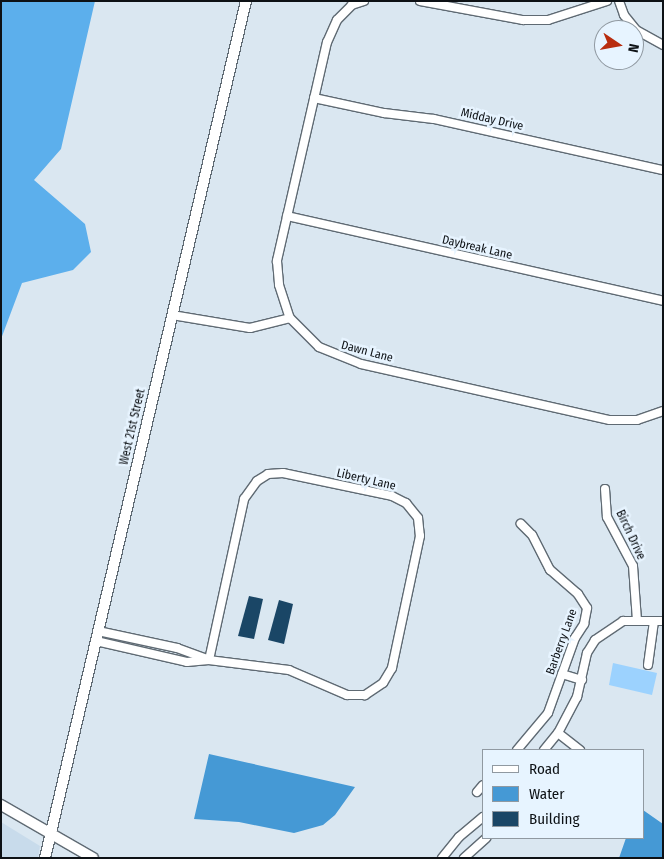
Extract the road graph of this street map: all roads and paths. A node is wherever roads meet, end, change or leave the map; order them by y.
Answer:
1 (246, 1) edge
2 (364, 1) edge
3 (420, 1) edge
4 (607, 1) edge
5 (619, 1) edge
6 (351, 3) edge
7 (662, 44) edge
8 (314, 98) junction
9 (663, 170) edge
10 (287, 216) junction
11 (663, 301) edge
12 (172, 315) junction
13 (290, 318) junction
14 (663, 411) edge
15 (605, 489) dead end
16 (521, 524) dead end
17 (637, 620) junction
18 (654, 621) junction
19 (663, 621) edge
20 (97, 636) junction
21 (209, 660) junction
22 (648, 665) dead end
23 (562, 674) junction
24 (582, 680) junction
25 (558, 733) junction
26 (518, 749) edge
27 (545, 749) edge
28 (579, 749) edge
29 (482, 787) edge
30 (477, 792) dead end
31 (1, 805) edge
32 (482, 818) edge
33 (51, 833) junction
34 (485, 839) edge
35 (45, 858) edge
36 (93, 858) edge
37 (442, 858) edge
38 (464, 858) edge

1 - 12 street, West 21st Street
2 - 6 street
3 - 4 street
5 - 7 street
6 - 8 street, Dawn Lane
8 - 9 street, Midday Drive
8 - 10 street, Dawn Lane
10 - 11 street, Daybreak Lane
10 - 13 street, Dawn Lane
12 - 13 street
12 - 20 street, West 21st Street
13 - 14 street, Dawn Lane
15 - 17 street, Birch Drive
16 - 23 street, Barberry Lane
17 - 18 street
17 - 24 street
18 - 19 street
18 - 22 street
20 - 21 street, Liberty Lane
20 - 33 street, West 21st Street
21 - 21 street, Liberty Lane
23 - 24 street
23 - 26 street, Barberry Lane
24 - 25 street
25 - 27 street
25 - 28 street
29 - 30 street
31 - 33 street
32 - 37 street
33 - 35 street, West 21st Street
33 - 36 street
34 - 38 street

